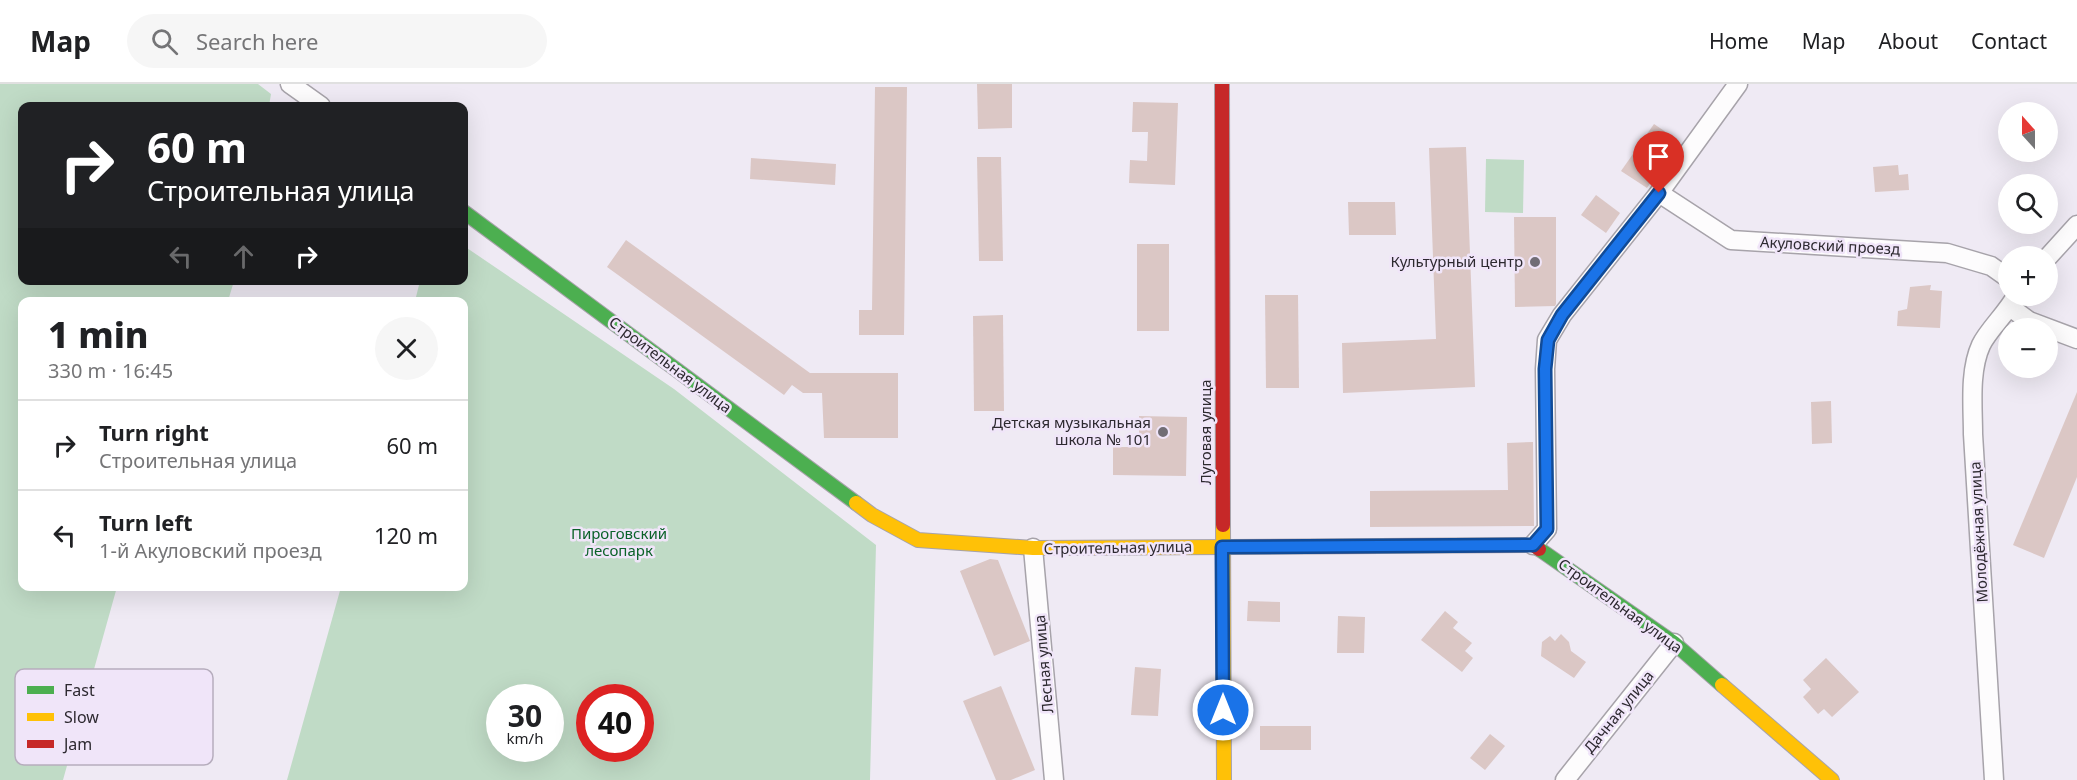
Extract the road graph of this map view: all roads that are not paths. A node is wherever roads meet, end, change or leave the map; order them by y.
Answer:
1 (290, 84) edge
2 (1222, 84) edge
3 (1738, 84) edge
4 (315, 102) edge
5 (1659, 193) junction
6 (468, 215) edge
7 (2077, 225) edge
8 (2058, 246) edge
9 (1998, 271) edge
10 (2009, 306) edge
11 (2017, 306) edge
12 (2077, 339) edge
13 (1533, 545) junction
14 (1222, 547) junction
15 (1033, 548) junction
16 (1674, 644) junction
17 (1054, 780) edge
18 (1224, 780) edge
19 (1565, 780) edge
20 (1832, 780) edge
21 (1994, 780) edge

1 - 4 street
2 - 14 street, Луговая улица
3 - 5 street
5 - 9 street, Акуловский проезд
5 - 13 street
6 - 15 street, Строительная улица
7 - 8 street
10 - 21 street, Молодёжная улица
11 - 12 street
13 - 14 street, Строительная улица
13 - 16 street, Строительная улица
14 - 15 street, Строительная улица
14 - 18 street, Луговая улица
15 - 17 street, Лесная улица
16 - 19 street, Дачная улица
16 - 20 street, Строительная улица

